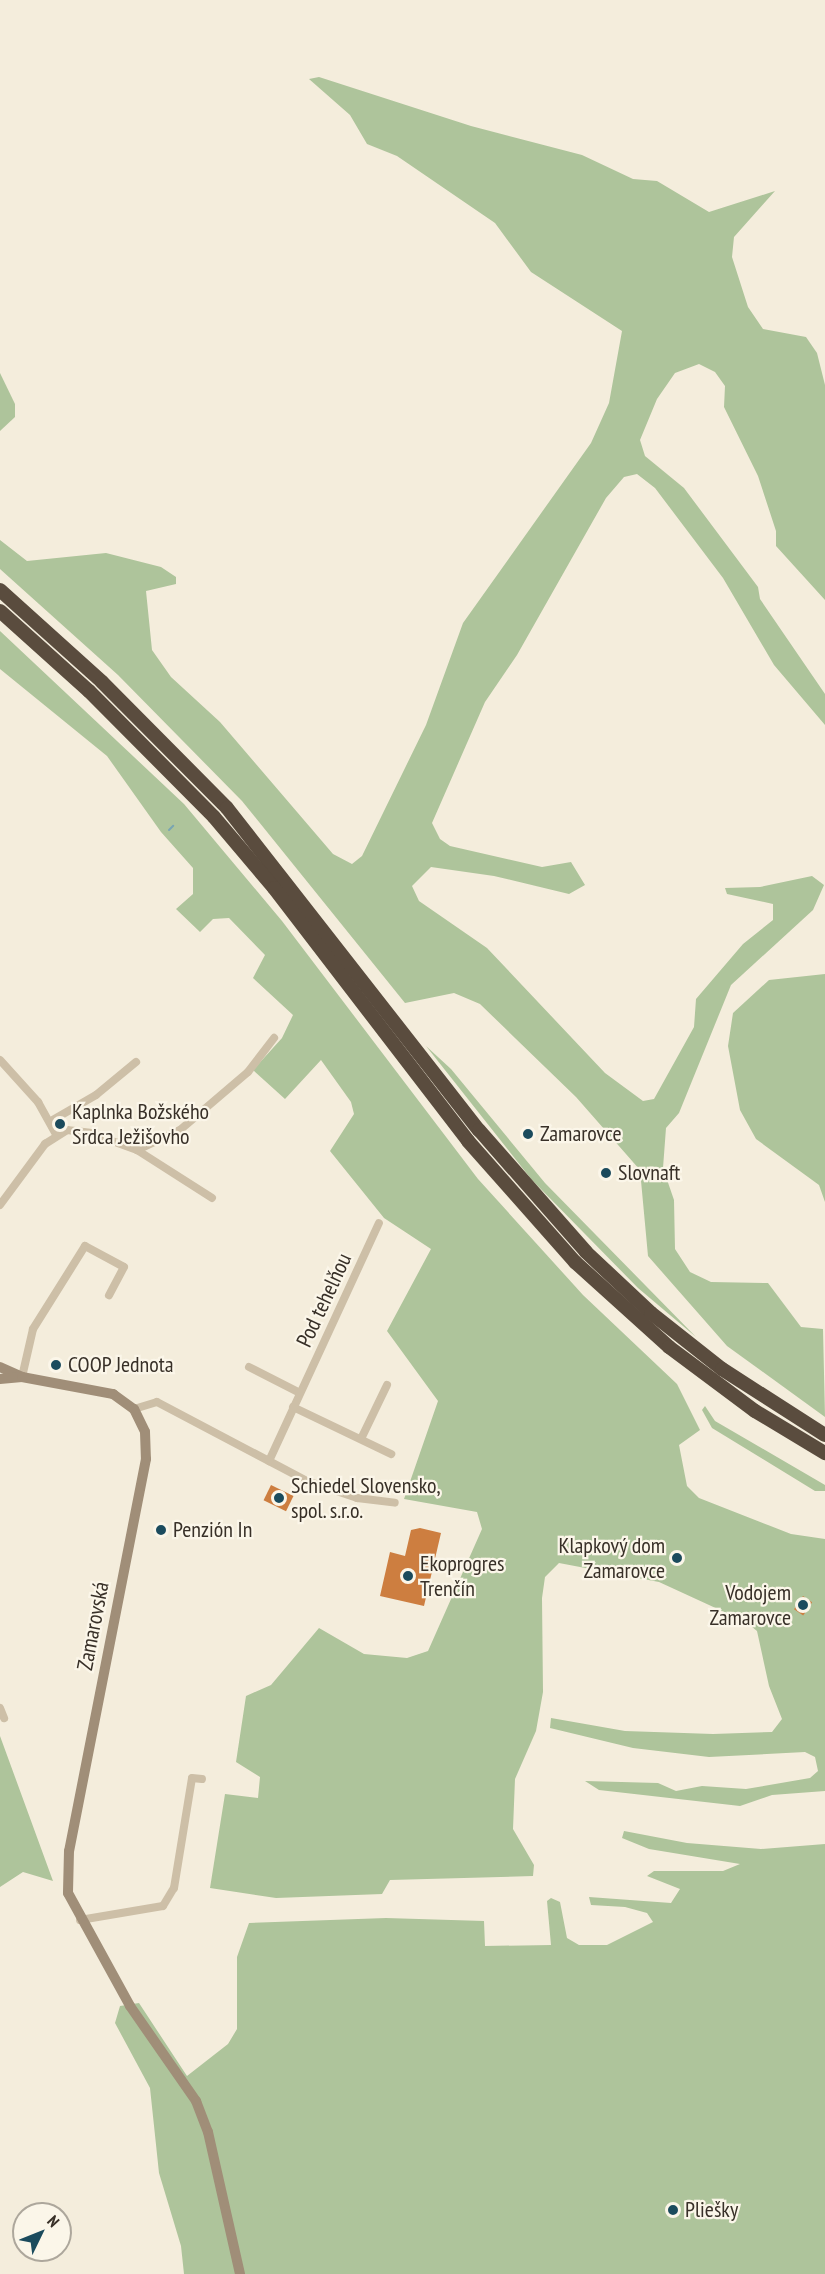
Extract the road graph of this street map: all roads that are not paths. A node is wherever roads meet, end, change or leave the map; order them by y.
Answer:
1 (0, 590) edge
2 (0, 611) edge
3 (274, 1038) dead end
4 (0, 1060) edge
5 (136, 1062) dead end
6 (51, 1121) junction
7 (56, 1134) junction
8 (137, 1150) junction
9 (212, 1198) dead end
10 (0, 1205) edge
11 (380, 1223) dead end
12 (109, 1295) dead end
13 (0, 1367) edge
14 (249, 1367) dead end
15 (22, 1377) junction
16 (0, 1379) edge
17 (387, 1385) dead end
18 (300, 1393) junction
19 (293, 1407) junction
20 (135, 1409) junction
21 (825, 1435) edge
22 (361, 1439) junction
23 (825, 1453) edge
24 (391, 1454) dead end
25 (269, 1461) junction
26 (395, 1503) dead end
27 (0, 1708) edge
28 (4, 1718) dead end
29 (202, 1779) dead end
30 (80, 1920) junction
31 (240, 2274) edge

1 - 21 highway
2 - 23 highway
3 - 8 street
4 - 6 street
5 - 6 street
6 - 7 street
7 - 8 street
7 - 10 street
8 - 9 street
11 - 18 street, Pod tehelňou
12 - 15 street
13 - 15 main road
14 - 18 street
15 - 16 main road
15 - 20 main road
17 - 22 street
18 - 19 street, Pod tehelňou
19 - 22 street
19 - 25 street, Pod tehelňou
20 - 25 street
20 - 30 main road, Zamarovská
22 - 24 street
25 - 26 street
27 - 28 street
29 - 30 street
30 - 31 main road, Zamarovská

